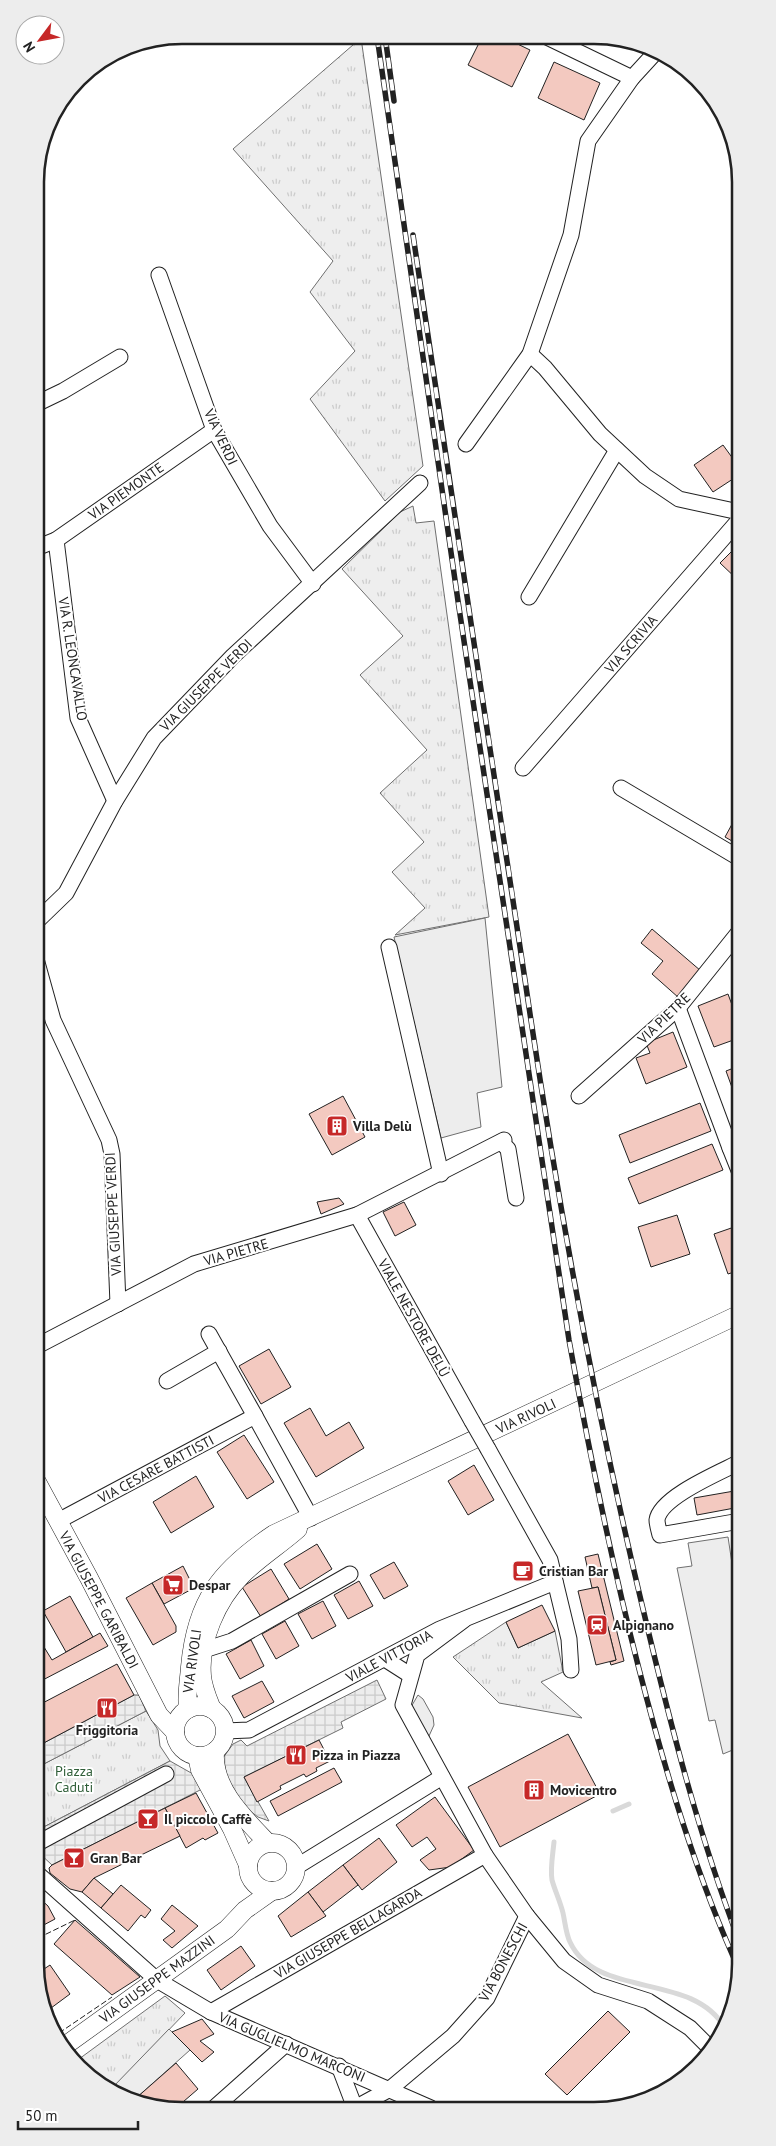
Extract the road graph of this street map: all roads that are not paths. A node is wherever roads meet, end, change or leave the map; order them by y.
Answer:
1 (562, 44) edge
2 (652, 56) edge
3 (632, 78) junction
4 (159, 275) dead end
5 (530, 354) junction
6 (120, 357) dead end
7 (44, 400) edge
8 (214, 430) junction
9 (466, 444) dead end
10 (617, 450) junction
11 (420, 483) dead end
12 (732, 510) edge
13 (732, 528) edge
14 (56, 540) junction
15 (44, 545) edge
16 (313, 584) junction
17 (529, 597) dead end
18 (523, 768) dead end
19 (621, 788) dead end
20 (115, 801) junction
21 (732, 854) edge
22 (44, 914) edge
23 (732, 941) edge
24 (389, 947) dead end
25 (44, 988) edge
26 (678, 1008) junction
27 (579, 1096) dead end
28 (732, 1139) edge
29 (441, 1174) junction
30 (516, 1198) dead end
31 (357, 1215) junction
32 (118, 1304) junction
33 (732, 1318) edge
34 (209, 1334) dead end
35 (44, 1342) edge
36 (219, 1352) junction
37 (167, 1381) dead end
38 (255, 1416) junction
39 (732, 1466) edge
40 (44, 1495) edge
41 (311, 1518) junction
42 (58, 1521) junction
43 (732, 1522) edge
44 (350, 1574) dead end
45 (555, 1582) junction
46 (464, 1620) junction
47 (204, 1650) junction
48 (385, 1659) junction
49 (571, 1670) dead end
50 (410, 1675) junction
51 (212, 1709) junction
52 (180, 1720) junction
53 (225, 1731) junction
54 (215, 1752) junction
55 (197, 1756) junction
56 (166, 1774) dead end
57 (442, 1777) junction
58 (44, 1840) edge
59 (268, 1843) junction
60 (485, 1855) junction
61 (296, 1867) junction
62 (250, 1873) junction
63 (44, 1879) edge
64 (272, 1891) junction
65 (245, 1910) junction
66 (527, 1916) junction
67 (157, 1980) junction
68 (211, 2012) junction
69 (69, 2043) edge
70 (286, 2044) junction
71 (706, 2044) edge
72 (339, 2066) junction
73 (390, 2089) junction
74 (221, 2102) edge
75 (353, 2102) edge
76 (366, 2102) edge
77 (418, 2102) edge

1 - 3 street
2 - 3 street
3 - 5 street
4 - 8 street, VIA VERDI
5 - 9 street
5 - 10 street
6 - 7 street
8 - 14 street, VIA PIEMONTE
8 - 16 street, VIA VERDI
10 - 12 street
10 - 17 street
11 - 16 street, VIA GIUSEPPE VERDI
13 - 18 street, VIA SCRIVIA
14 - 15 street, VIA PIEMONTE
14 - 20 street, VIA R. LEONCAVALLO
16 - 20 street, VIA GIUSEPPE VERDI
19 - 21 street
20 - 22 street, VIA GIUSEPPE VERDI
23 - 26 street, VIA PIETRE
24 - 29 street
25 - 32 street, VIA GIUSEPPE VERDI
26 - 27 street, VIA PIETRE
26 - 28 street
29 - 30 street, VIA PIETRE
29 - 31 street, VIA PIETRE
31 - 32 street, VIA PIETRE
31 - 45 street, VIALE NESTORE DELÙ, bridge
32 - 35 street, VIA PIETRE
33 - 41 street, VIA RIVOLI
34 - 36 street
36 - 37 street
36 - 38 street
38 - 41 street
38 - 42 street, VIA CESARE BATTISTI
39 - 43 street
40 - 42 street, VIA GIUSEPPE GARIBALDI
41 - 47 street, VIA RIVOLI
41 - 52 street, VIA RIVOLI
42 - 52 street, VIA GIUSEPPE GARIBALDI
44 - 47 street
45 - 46 street, VIALE VITTORIA
45 - 49 street
46 - 48 street, VIALE VITTORIA
46 - 50 street, VIA BONESCHI
47 - 51 street, VIA RIVOLI
48 - 50 street
48 - 53 street, VIALE VITTORIA
50 - 57 street, VIA BONESCHI
51 - 52 street
51 - 53 street
52 - 55 street
53 - 54 street
54 - 55 street
54 - 59 street
55 - 62 street
56 - 58 street
57 - 60 street, VIA BONESCHI
57 - 61 street
59 - 61 street
59 - 62 street
60 - 66 street, VIA BONESCHI
60 - 68 street, VIA GIUSEPPE BELLAGARDA
61 - 64 street
62 - 64 street
62 - 65 street, VIA GIUSEPPE MAZZINI
63 - 67 street, VIA GUGLIELMO MARCONI
64 - 65 street, VIA GIUSEPPE MAZZINI
65 - 67 street, VIA GIUSEPPE MAZZINI
66 - 71 street, VIA BONESCHI
66 - 73 street, VIA BONESCHI
67 - 68 street, VIA GUGLIELMO MARCONI
67 - 69 street, VIA GIUSEPPE MAZZINI
68 - 70 street, VIA GUGLIELMO MARCONI
70 - 72 street, VIA GUGLIELMO MARCONI
70 - 74 street
72 - 73 street, VIA GUGLIELMO MARCONI
72 - 75 street
73 - 76 street, VIA BONESCHI
73 - 77 street, VIA GUGLIELMO MARCONI

